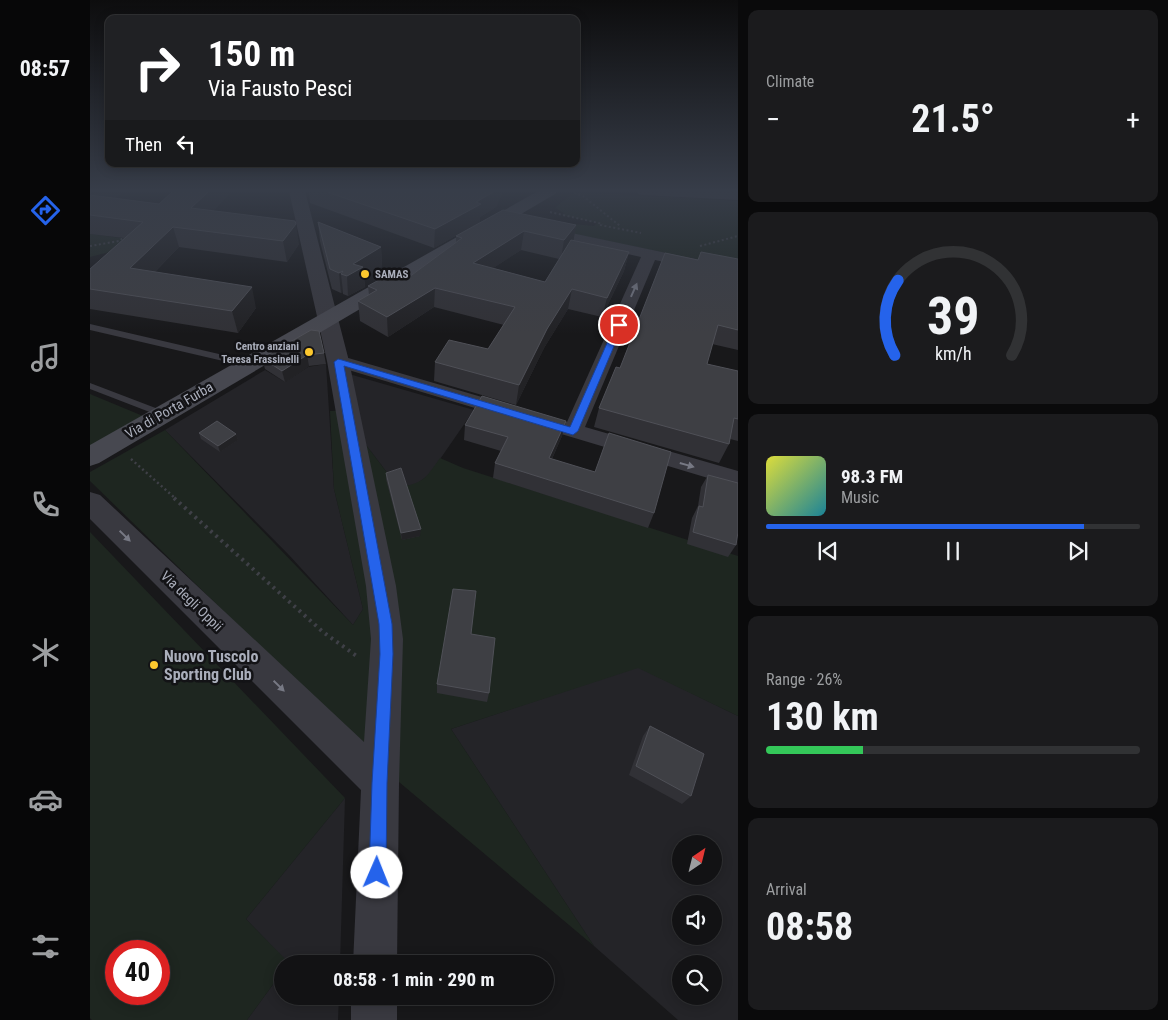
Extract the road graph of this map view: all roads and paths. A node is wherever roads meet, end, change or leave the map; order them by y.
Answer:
1 (123, 238) edge
2 (304, 239) edge
3 (484, 239) edge
4 (580, 239) edge
5 (728, 239) edge
6 (90, 246) edge
7 (696, 247) dead end
8 (650, 254) junction
9 (738, 273) edge
10 (329, 318) junction
11 (90, 326) edge
12 (338, 362) junction
13 (249, 364) junction
14 (90, 386) edge
15 (163, 414) junction
16 (573, 431) junction
17 (90, 457) edge
18 (128, 457) dead end
19 (738, 480) edge
20 (90, 502) edge
21 (385, 673) junction
22 (380, 783) junction
23 (375, 955) edge
24 (374, 1005) edge
25 (374, 1020) edge

1 - 6 path
2 - 10 street
3 - 10 main road, Via di Porta Furba
4 - 8 street
5 - 7 path
8 - 9 street
16 -> 8 street
10 - 12 street
10 - 13 main road, Via di Porta Furba
11 - 13 lane
12 - 16 street
12 - 21 street
13 - 15 main road, Via di Porta Furba
14 - 15 lane
15 - 17 main road, Via di Porta Furba
16 -> 19 street
18 - 21 path
20 -> 22 street, Via degli Oppii
21 - 22 street
22 - 23 street
24 - 25 street

